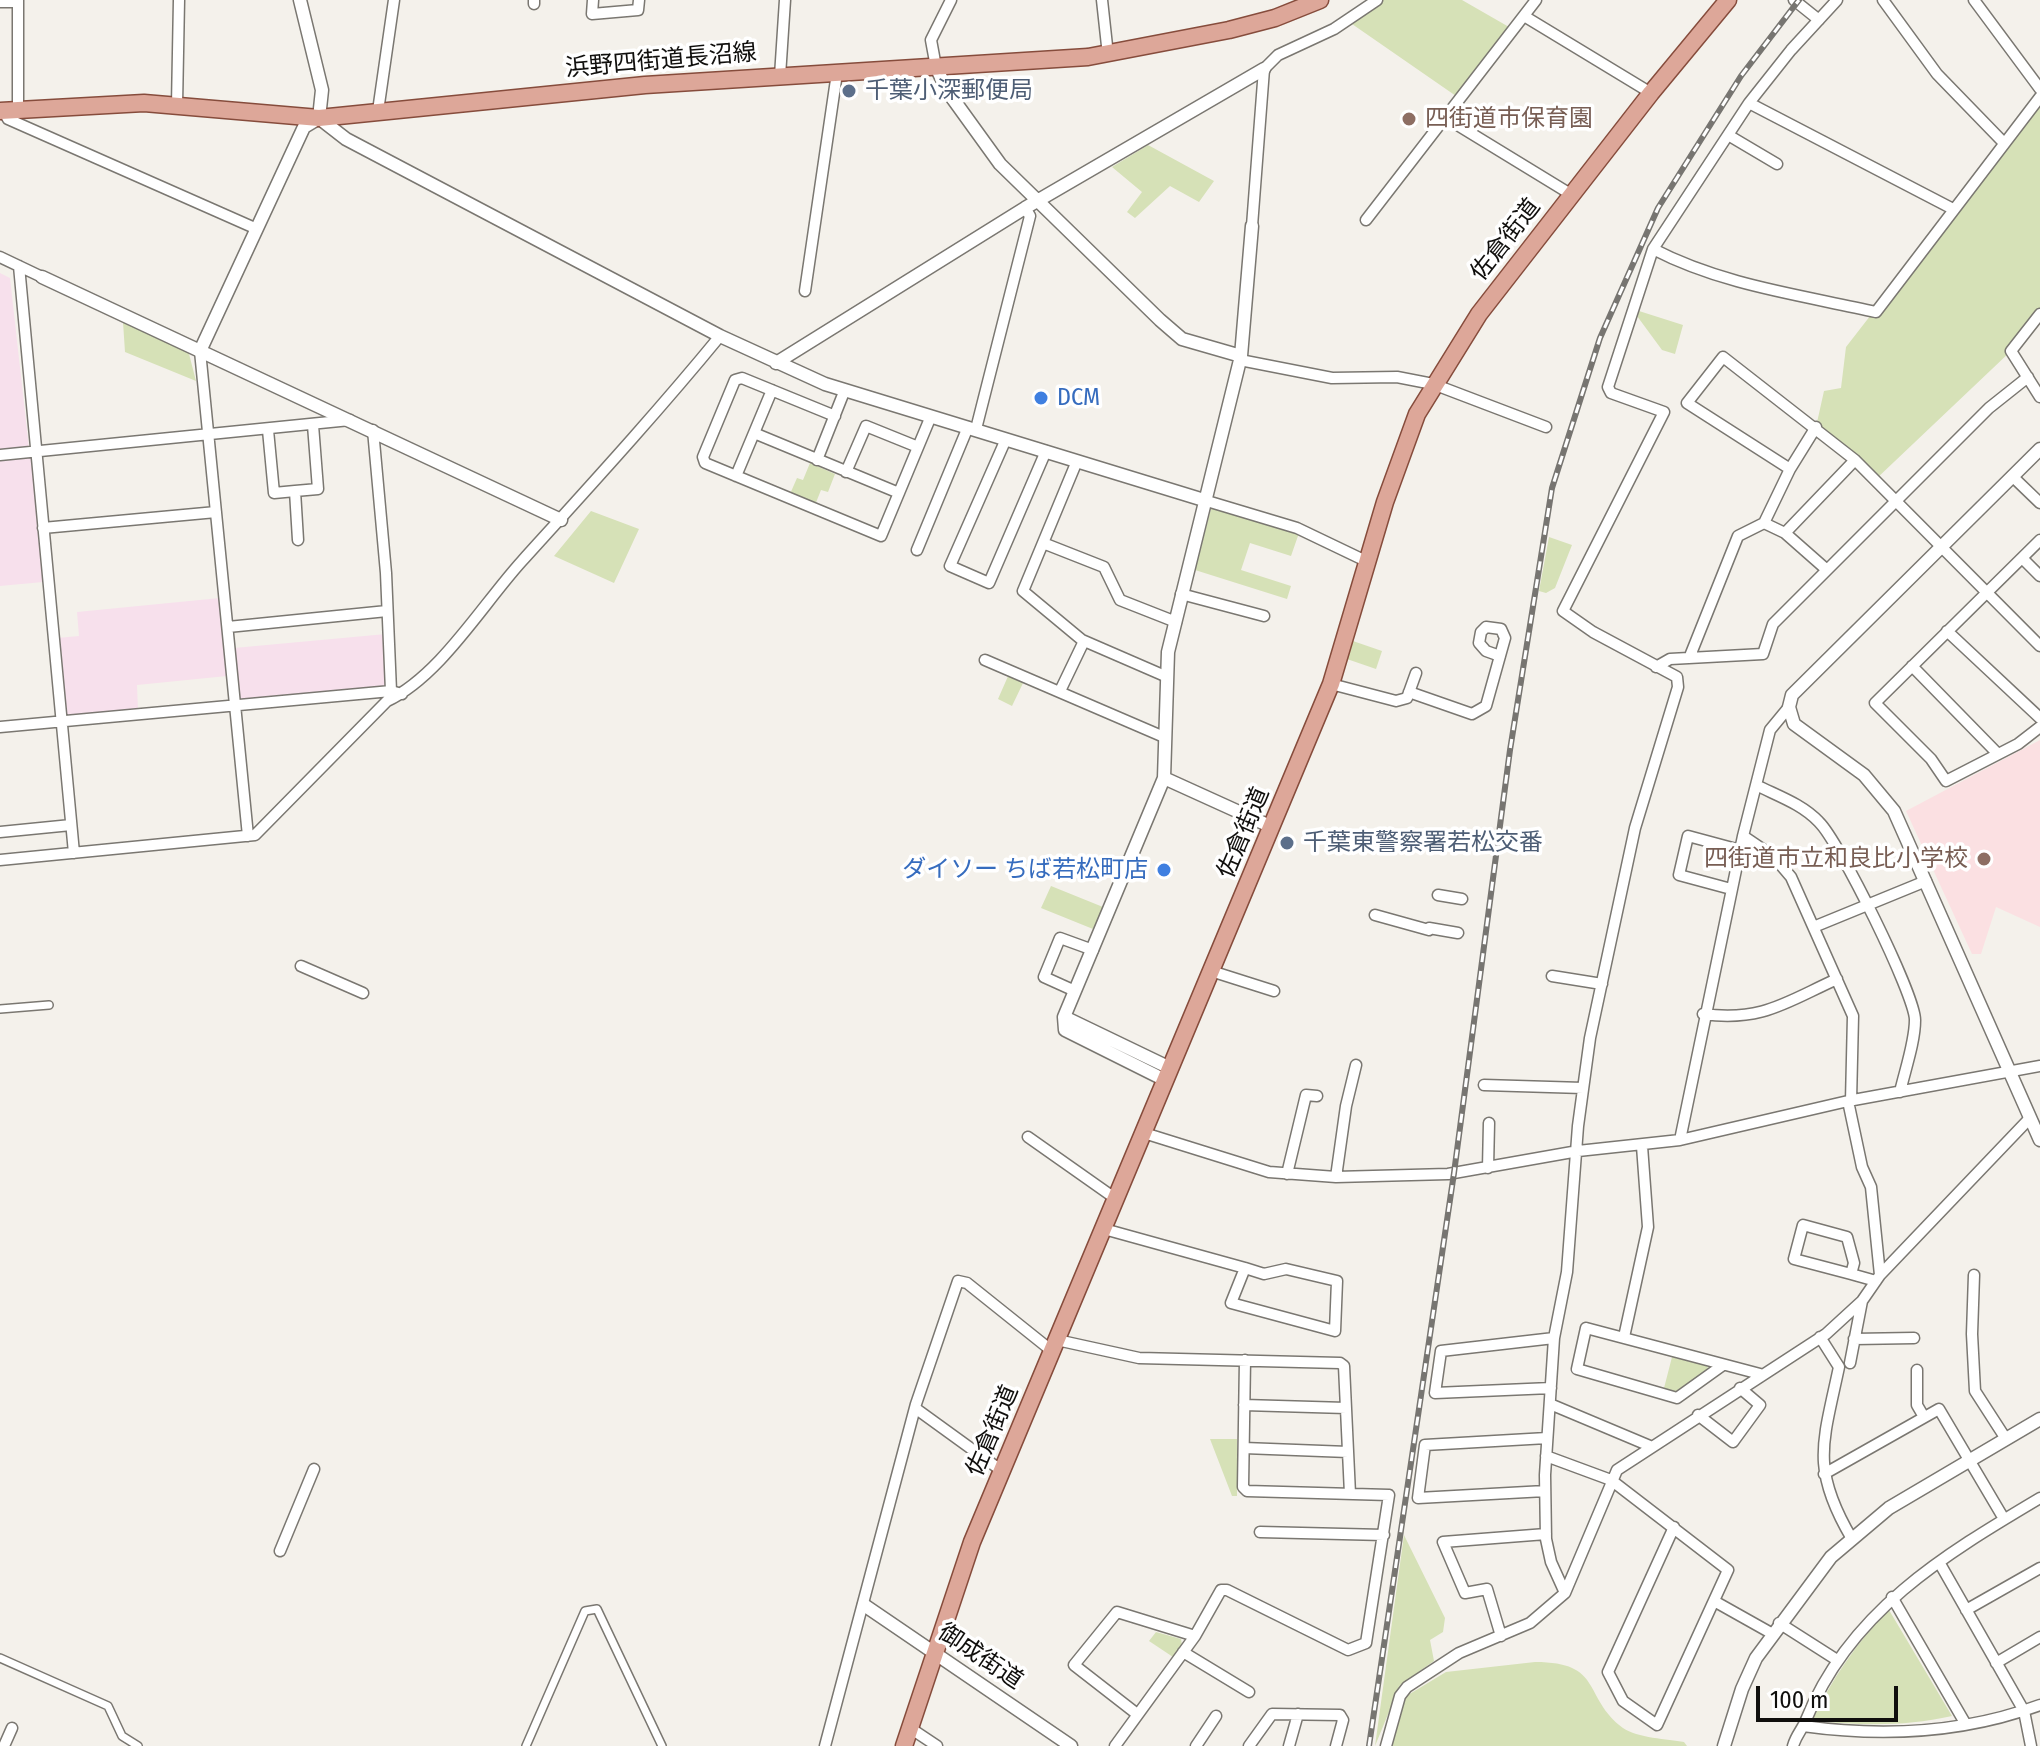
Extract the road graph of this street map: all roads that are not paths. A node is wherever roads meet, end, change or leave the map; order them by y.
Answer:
1 (179, 0) edge
2 (300, 0) edge
3 (394, 0) edge
4 (593, 0) edge
5 (639, 0) edge
6 (785, 0) edge
7 (951, 0) edge
8 (1102, 0) edge
9 (1377, 0) edge
10 (1536, 0) edge
11 (1728, 0) edge
12 (1794, 0) edge
13 (1837, 0) edge
14 (1883, 0) edge
15 (1974, 0) edge
16 (18, 1) edge
17 (1317, 1) edge
18 (0, 2) edge
19 (1524, 16) junction
20 (1819, 20) junction
21 (1108, 55) junction
22 (936, 67) junction
23 (1264, 69) junction
24 (837, 73) junction
25 (780, 76) junction
26 (2040, 89) edge
27 (1651, 93) junction
28 (2040, 97) edge
29 (1749, 103) junction
30 (177, 105) junction
31 (7, 110) edge
32 (378, 111) junction
33 (319, 118) junction
34 (1446, 118) junction
35 (1728, 135) junction
36 (2003, 142) junction
37 (1777, 164) dead end
38 (1572, 195) junction
39 (1041, 200) junction
40 (1025, 208) junction
41 (1953, 209) junction
42 (1366, 220) dead end
43 (1252, 226) joint
44 (257, 229) junction
45 (1653, 249) junction
46 (0, 257) edge
47 (19, 266) junction
48 (42, 277) joint
49 (805, 291) dead end
50 (2040, 314) edge
51 (720, 336) junction
52 (200, 351) junction
53 (1241, 358) junction
54 (776, 363) junction
55 (2028, 377) junction
56 (1433, 384) junction
57 (772, 390) junction
58 (844, 392) junction
59 (2040, 397) edge
60 (835, 416) junction
61 (931, 416) junction
62 (350, 420) junction
63 (313, 425) junction
64 (1546, 427) dead end
65 (1816, 427) junction
66 (972, 428) junction
67 (268, 430) junction
68 (373, 430) junction
69 (754, 433) junction
70 (209, 435) junction
71 (1006, 439) junction
72 (918, 447) junction
73 (2040, 449) edge
74 (35, 451) junction
75 (1046, 451) junction
76 (0, 455) edge
77 (817, 460) junction
78 (1855, 460) junction
79 (1077, 461) junction
80 (1790, 469) junction
81 (846, 472) junction
82 (736, 476) junction
83 (2012, 476) junction
84 (295, 491) junction
85 (899, 493) junction
86 (1207, 501) junction
87 (1897, 502) junction
88 (2040, 503) edge
89 (216, 512) junction
90 (561, 520) junction
91 (1764, 523) junction
92 (43, 528) junction
93 (1785, 533) junction
94 (298, 540) dead end
95 (2040, 540) edge
96 (1043, 543) junction
97 (1940, 546) junction
98 (917, 550) dead end
99 (2022, 558) junction
100 (1368, 562) junction
101 (1827, 570) junction
102 (2040, 576) edge
103 (1986, 593) junction
104 (1181, 594) junction
105 (387, 611) junction
106 (1264, 616) dead end
107 (1176, 622) junction
108 (228, 627) junction
109 (1947, 631) junction
110 (1084, 641) junction
111 (2038, 641) edge
112 (1500, 656) dead end
113 (1690, 656) junction
114 (985, 660) dead end
115 (1912, 666) junction
116 (1656, 667) junction
117 (1416, 673) dead end
118 (1165, 676) junction
119 (1331, 684) junction
120 (1060, 691) junction
121 (397, 692) junction
122 (1409, 692) junction
123 (235, 704) junction
124 (1789, 707) junction
125 (2040, 718) edge
126 (61, 721) junction
127 (0, 727) edge
128 (2040, 727) edge
129 (1164, 737) junction
130 (1998, 754) junction
131 (1164, 778) junction
132 (1756, 785) junction
133 (71, 825) junction
134 (1272, 827) junction
135 (0, 832) edge
136 (248, 836) junction
137 (1743, 836) junction
138 (1740, 850) junction
139 (74, 853) junction
140 (0, 860) edge
141 (1926, 881) junction
142 (1731, 889) junction
143 (1438, 895) dead end
144 (1462, 899) dead end
145 (1868, 905) junction
146 (1375, 915) dead end
147 (1816, 926) junction
148 (1458, 933) dead end
149 (1093, 950) junction
150 (301, 966) dead end
151 (1211, 971) junction
152 (1552, 976) dead end
153 (1837, 979) junction
154 (1602, 984) junction
155 (1075, 991) junction
156 (1274, 991) dead end
157 (363, 993) dead end
158 (49, 1005) dead end
159 (0, 1009) edge
160 (1703, 1014) junction
161 (1356, 1065) dead end
162 (2040, 1066) edge
163 (2010, 1072) junction
164 (1168, 1074) junction
165 (1484, 1085) dead end
166 (1583, 1088) junction
167 (1900, 1092) junction
168 (1317, 1096) dead end
169 (1850, 1101) junction
170 (2034, 1120) edge
171 (1489, 1123) dead end
172 (1144, 1133) junction
173 (1028, 1137) dead end
174 (1680, 1140) junction
175 (2040, 1140) edge
176 (1642, 1146) junction
177 (1578, 1151) junction
178 (1488, 1168) junction
179 (1287, 1174) junction
180 (1336, 1177) junction
181 (1116, 1199) junction
182 (1104, 1229) junction
183 (1245, 1268) junction
184 (1851, 1274) junction
185 (1974, 1275) dead end
186 (1878, 1278) junction
187 (1862, 1301) junction
188 (1624, 1337) junction
189 (1820, 1337) junction
190 (1554, 1338) junction
191 (1914, 1338) dead end
192 (1854, 1339) junction
193 (1055, 1345) junction
194 (1245, 1360) junction
195 (1850, 1363) dead end
196 (1723, 1365) junction
197 (1917, 1370) dead end
198 (1760, 1374) junction
199 (1551, 1388) junction
200 (1740, 1388) junction
201 (1550, 1404) junction
202 (1244, 1405) junction
203 (915, 1408) junction
204 (1346, 1408) junction
205 (1698, 1415) junction
206 (1924, 1417) junction
207 (2040, 1419) edge
208 (1547, 1438) junction
209 (2006, 1439) junction
210 (1650, 1446) junction
211 (1244, 1448) junction
212 (1348, 1452) junction
213 (1546, 1456) junction
214 (1971, 1461) junction
215 (314, 1469) dead end
216 (1002, 1471) junction
217 (1824, 1474) junction
218 (1611, 1480) junction
219 (1545, 1491) junction
220 (1350, 1494) junction
221 (2040, 1498) edge
222 (2004, 1519) junction
223 (1674, 1527) junction
224 (1260, 1532) dead end
225 (1546, 1534) junction
226 (1384, 1535) junction
227 (1852, 1539) junction
228 (280, 1551) dead end
229 (1939, 1562) junction
230 (2040, 1568) edge
231 (1565, 1593) junction
232 (1892, 1597) junction
233 (1714, 1601) junction
234 (864, 1605) junction
235 (1966, 1610) junction
236 (1775, 1628) junction
237 (1195, 1636) junction
238 (1501, 1636) junction
239 (2040, 1637) edge
240 (1183, 1652) junction
241 (935, 1653) junction
242 (0, 1658) edge
243 (1837, 1660) junction
244 (1996, 1663) junction
245 (1246, 1687) dead end
246 (2040, 1705) edge
247 (2024, 1711) junction
248 (1137, 1714) junction
249 (1298, 1714) junction
250 (1215, 1723) dead end
251 (1965, 1723) junction
252 (1803, 1726) junction
253 (12, 1728) dead end
254 (910, 1728) junction
255 (934, 1745) edge
256 (4, 1746) edge
257 (138, 1746) edge
258 (526, 1746) edge
259 (662, 1746) edge
260 (825, 1746) edge
261 (904, 1746) edge
262 (1071, 1746) edge
263 (1115, 1746) edge
264 (1196, 1746) edge
265 (1249, 1746) edge
266 (1289, 1746) edge
267 (1336, 1746) edge
268 (1386, 1746) edge
269 (1724, 1746) edge
270 (1793, 1746) edge
271 (2031, 1746) edge

1 - 30 street
2 - 33 street
3 - 32 street
4 - 5 street
6 - 25 street
7 - 22 street
8 - 21 street
9 - 23 street
10 - 19 street
11 - 27 main road, 佐倉街道
12 - 20 street
13 - 20 street
14 - 36 street
15 - 26 street
16 - 18 street
16 - 31 street
17 - 21 main road, 浜野四街道長沼線
19 - 27 street
19 - 34 street
20 - 29 street
21 - 22 main road, 浜野四街道長沼線
22 - 24 main road, 浜野四街道長沼線
22 - 39 street
23 - 39 street
23 - 43 street
24 - 25 main road, 浜野四街道長沼線
24 - 49 street
25 - 32 main road, 浜野四街道長沼線
27 - 38 main road, 佐倉街道
28 - 36 street
29 - 35 street
29 - 41 street
30 - 31 main road, 浜野四街道長沼線
30 - 33 main road, 浜野四街道長沼線
31 - 44 street
32 - 33 main road, 浜野四街道長沼線
33 - 44 street
33 - 51 street
34 - 38 street
34 - 42 street
35 - 37 street
35 - 45 street
36 - 41 street
38 - 56 main road, 佐倉街道
39 - 40 street
39 - 53 street
40 - 54 street
40 - 66 street
41 - 45 street
43 - 53 street
44 - 52 street
45 - 116 street
46 - 47 street
47 - 48 street
47 - 74 street
48 - 52 street
50 - 55 street
51 - 54 street
51 - 90 street
52 - 62 street
52 - 70 street
53 - 56 street
53 - 86 street
54 - 58 street
55 - 59 street
55 - 87 street
56 - 64 street
56 - 100 main road, 佐倉街道
57 - 60 street
57 - 69 street
57 - 82 street
58 - 60 street
58 - 61 street
60 - 77 street
61 - 66 street
61 - 72 street
62 - 63 street
62 - 68 street
63 - 67 street
63 - 84 street
65 - 78 street
65 - 80 street
65 - 80 street
66 - 71 street
66 - 98 street
67 - 70 street
67 - 84 street
68 - 90 street
68 - 105 street
69 - 77 street
69 - 82 street
70 - 74 street
70 - 89 street
71 - 75 street
71 - 75 street
72 - 81 street
72 - 85 street
73 - 83 street
74 - 76 street
74 - 92 street
75 - 79 street
77 - 81 street
78 - 87 street
78 - 93 street
79 - 86 street
79 - 96 street
80 - 91 street
81 - 85 street
82 - 85 street
83 - 88 street
83 - 97 street
84 - 94 street
86 - 100 street
86 - 104 street
87 - 97 street
87 - 101 street
89 - 92 street
89 - 108 street
90 - 121 street
91 - 93 street
91 - 113 street
92 - 126 street
93 - 101 street
95 - 99 street
96 - 107 street
96 - 110 street
97 - 103 street
97 - 124 street
99 - 102 street
99 - 103 street
100 - 119 main road, 佐倉街道
101 - 113 street
103 - 109 street
103 - 111 street
104 - 106 street
104 - 107 street
105 - 108 street
105 - 121 street
107 - 118 street
108 - 123 street
109 - 115 street
109 - 125 street
110 - 118 street
110 - 120 street
112 - 122 street
113 - 116 street
114 - 120 street
115 - 130 street
115 - 130 street
116 - 154 street
117 - 122 street
118 - 129 street
119 - 122 street
119 - 134 main road, 佐倉街道
120 - 129 street
121 - 123 street
121 - 136 street
123 - 126 street
123 - 136 street
124 - 132 street
124 - 141 street
126 - 127 street
126 - 133 street
128 - 130 street
129 - 131 street
131 - 134 street
131 - 149 street
132 - 137 street
132 - 145 street
133 - 135 street
133 - 139 street
134 - 151 main road, 佐倉街道
136 - 139 street
137 - 138 street
137 - 147 street
138 - 142 street
138 - 142 street
139 - 140 street
141 - 145 street
141 - 163 street
142 - 160 street
143 - 144 street
145 - 147 street
145 - 167 street
146 - 148 street
147 - 153 street
149 - 155 street
149 - 155 street
150 - 157 street
151 - 156 street
151 - 164 main road, 佐倉街道
152 - 154 street
153 - 160 street
153 - 169 street
154 - 166 street
155 - 164 street
158 - 159 street
160 - 174 street
161 - 180 street
162 - 163 street
163 - 167 street
163 - 170 street
164 - 172 main road, 佐倉街道
165 - 166 street
166 - 177 street
167 - 169 street
168 - 179 street
169 - 174 street
169 - 186 street
170 - 175 street
170 - 186 street
171 - 178 street
172 - 179 street
172 - 181 main road, 佐倉街道
173 - 181 street
174 - 176 street
176 - 177 street
176 - 188 street
177 - 178 street
177 - 190 street
178 - 180 street
179 - 180 street
181 - 182 main road, 佐倉街道
182 - 183 street
182 - 193 main road, 佐倉街道
183 - 183 street
184 - 184 street
184 - 186 street
185 - 209 street
186 - 187 street
187 - 189 street
187 - 192 street
188 - 196 street
188 - 196 street
189 - 198 street
189 - 217 street
190 - 199 street
190 - 199 street
191 - 192 street
192 - 195 street
193 - 194 street
193 - 203 street
193 - 216 main road, 佐倉街道
194 - 202 street
194 - 204 street
196 - 198 street
197 - 206 street
198 - 200 street
199 - 201 street
200 - 205 street
200 - 205 street
201 - 208 street
201 - 210 street
202 - 204 street
202 - 211 street
203 - 216 street
203 - 234 street
204 - 212 street
205 - 210 street
206 - 214 street
206 - 217 street
207 - 209 street
208 - 213 street
208 - 219 street
209 - 214 street
210 - 218 street
211 - 212 street
211 - 220 street
212 - 220 street
213 - 218 street
213 - 219 street
214 - 222 street
214 - 227 street
215 - 228 street
216 - 241 main road, 佐倉街道
217 - 227 street
218 - 223 street
218 - 231 street
219 - 225 street
220 - 226 street
221 - 222 street
222 - 229 street
223 - 233 street
223 - 233 street
224 - 226 street
225 - 231 street
225 - 238 street
226 - 237 street
227 - 236 street
229 - 232 street
229 - 235 street
230 - 235 street
231 - 238 street
232 - 243 street
232 - 251 street
233 - 236 street
234 - 241 street, 御成街道
234 - 260 street
235 - 244 street
236 - 243 street
236 - 269 street
237 - 240 street
237 - 248 street
238 - 268 street
239 - 244 street
240 - 245 street
240 - 248 street
241 - 254 main road, 佐倉街道
241 - 262 street, 御成街道
242 - 257 street
243 - 252 street
244 - 247 street
246 - 247 street
247 - 251 street
247 - 271 street
248 - 263 street
249 - 265 street
249 - 266 street
249 - 267 street
250 - 264 street
251 - 252 street
252 - 270 street
253 - 256 street
254 - 255 street
254 - 261 main road, 佐倉街道
258 - 259 street

